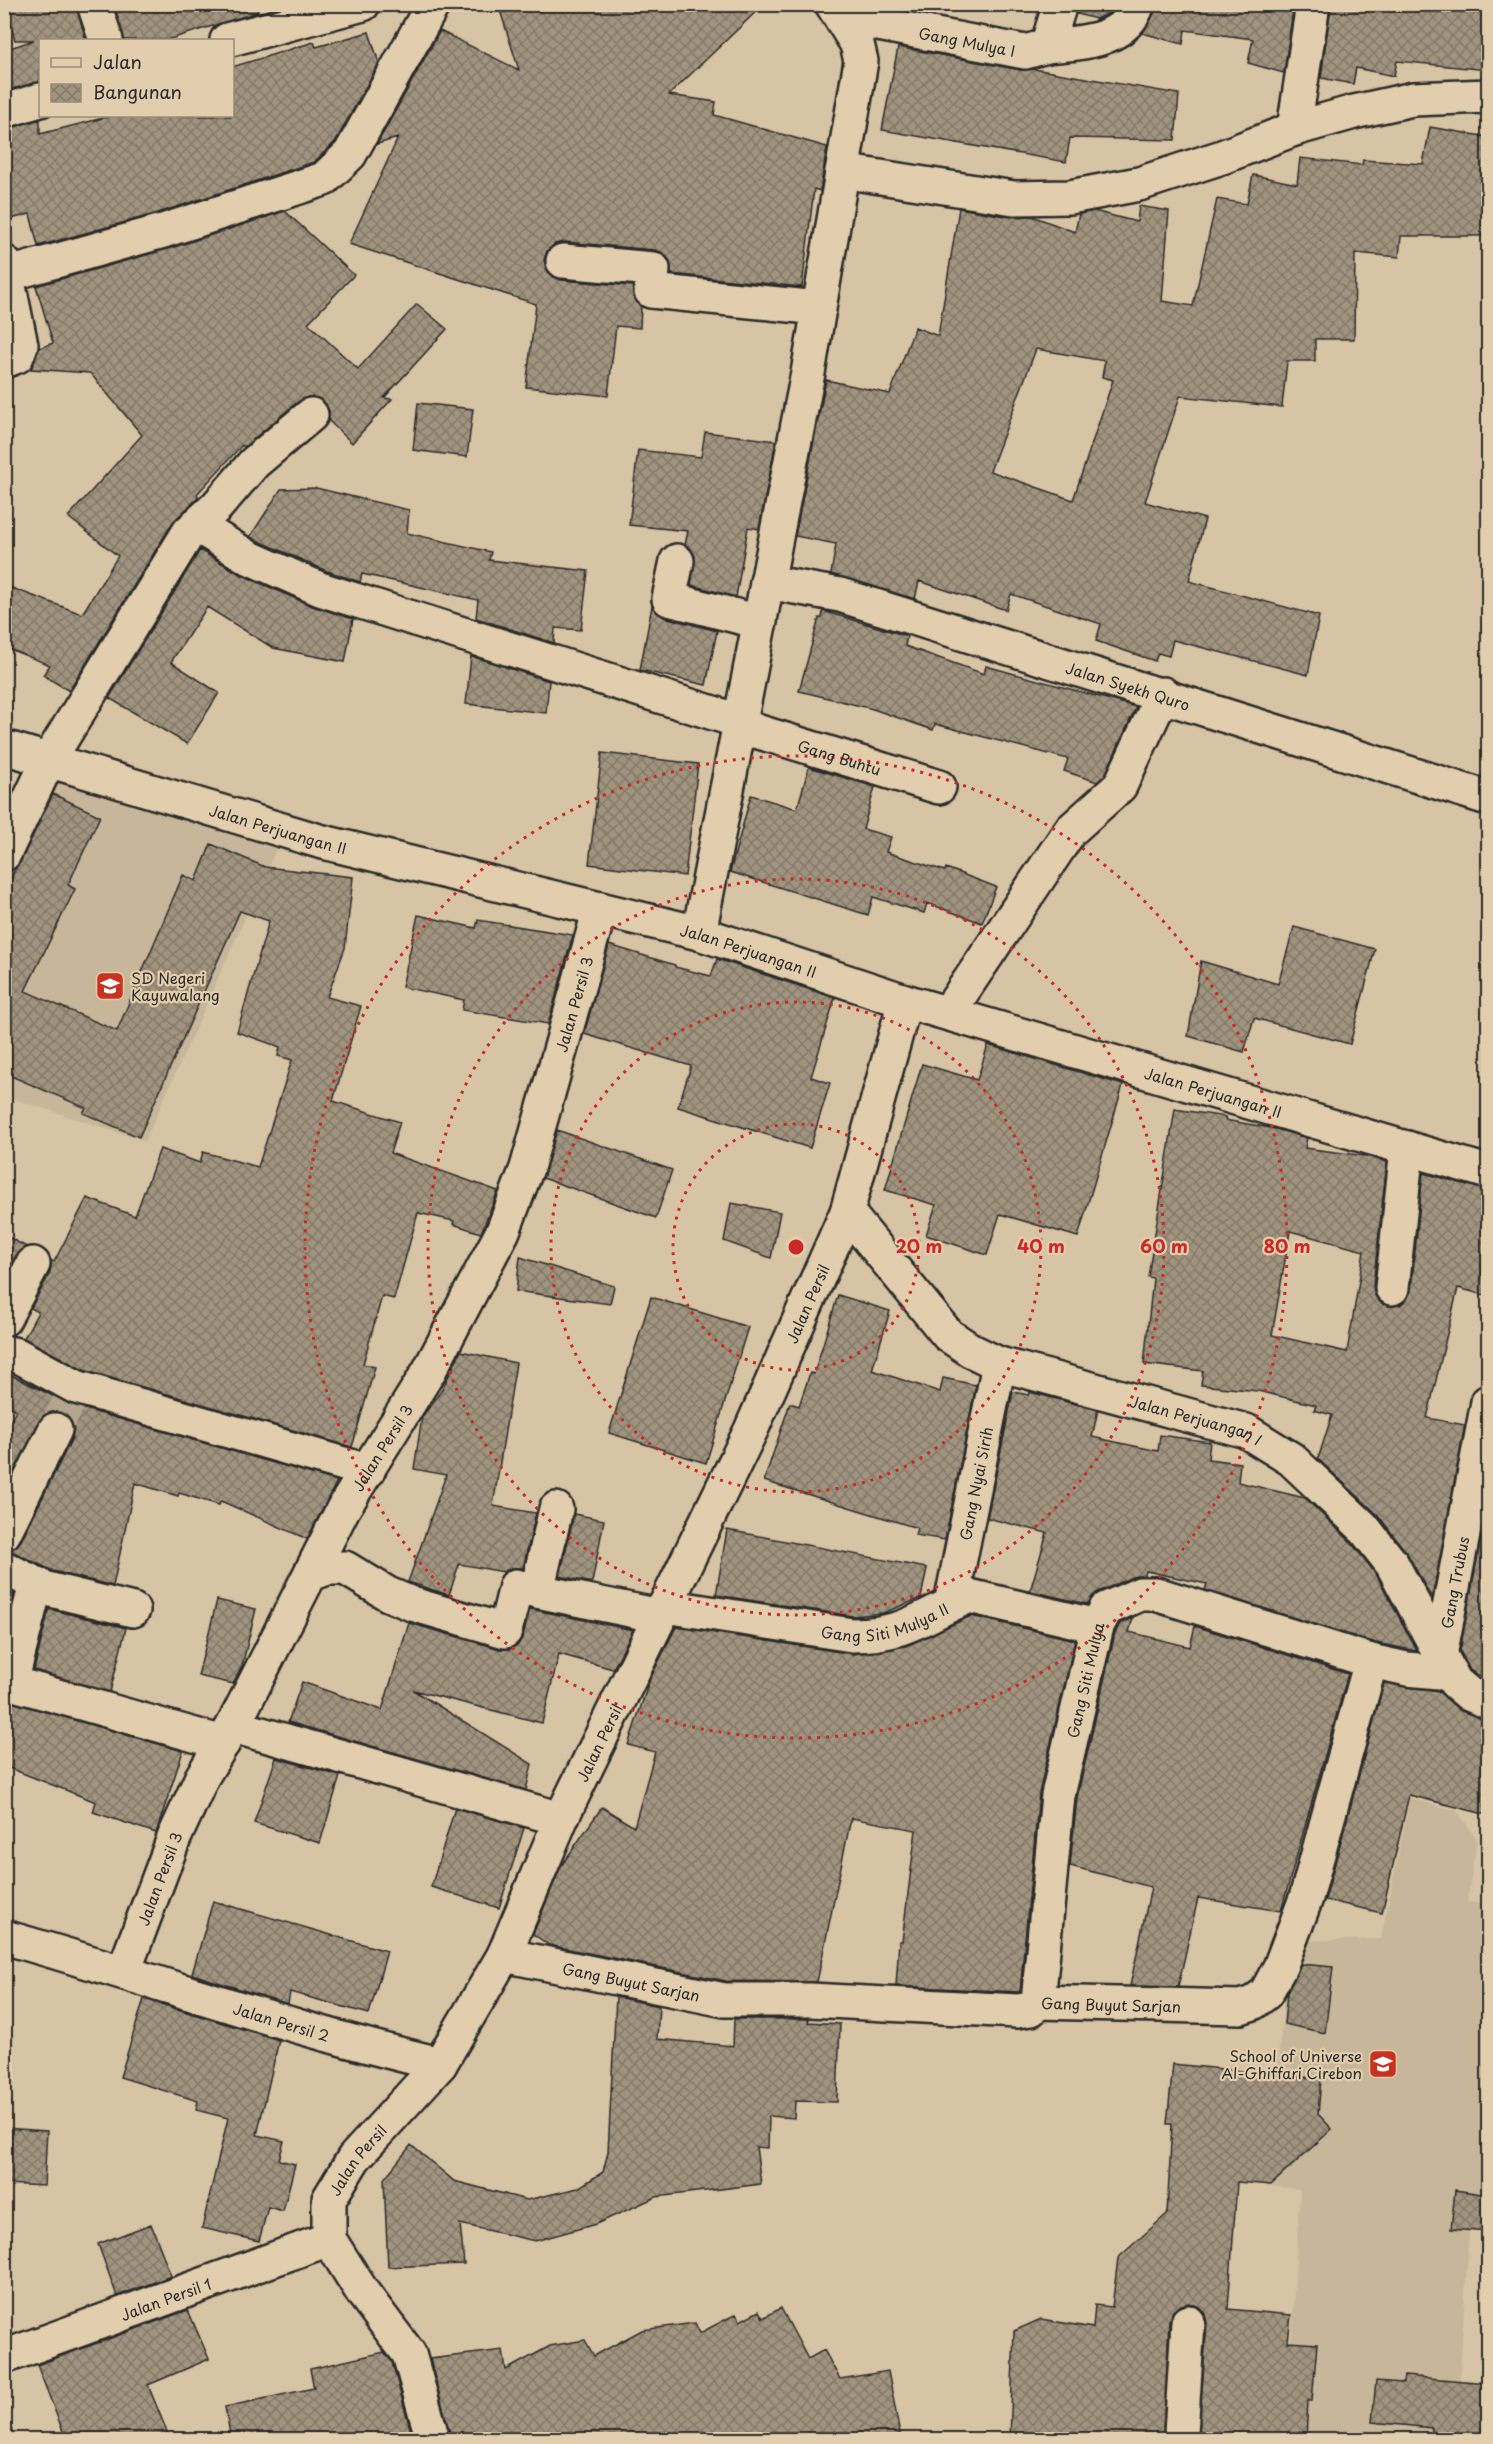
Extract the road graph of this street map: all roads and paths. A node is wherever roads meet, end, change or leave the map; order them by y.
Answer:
1 (94, 4) edge
2 (363, 4) edge
3 (433, 4) edge
4 (1060, 4) edge
5 (1138, 4) edge
6 (1313, 4) edge
7 (837, 12) edge
8 (256, 17) edge
9 (106, 39) edge
10 (228, 39) edge
11 (1047, 46) junction
12 (1488, 96) edge
13 (39, 100) edge
14 (4, 111) edge
15 (1294, 129) junction
16 (842, 171) junction
17 (563, 261) dead end
18 (7, 268) edge
19 (819, 308) junction
20 (4, 361) edge
21 (311, 416) dead end
22 (196, 525) junction
23 (677, 561) dead end
24 (767, 582) junction
25 (760, 622) junction
26 (1162, 694) junction
27 (741, 724) junction
28 (4, 747) edge
29 (48, 761) junction
30 (939, 787) dead end
31 (1488, 798) edge
32 (4, 854) edge
33 (600, 909) junction
34 (699, 933) junction
35 (905, 1001) junction
36 (948, 1013) junction
37 (1407, 1148) junction
38 (1488, 1172) edge
39 (847, 1212) junction
40 (33, 1264) dead end
41 (1392, 1288) dead end
42 (4, 1320) edge
43 (4, 1352) edge
44 (999, 1364) junction
45 (1488, 1402) edge
46 (55, 1430) tunnel mouth
47 (368, 1471) junction
48 (556, 1509) dead end
49 (9, 1518) edge
50 (4, 1568) edge
51 (311, 1574) junction
52 (36, 1584) junction
53 (537, 1591) junction
54 (951, 1604) junction
55 (133, 1611) dead end
56 (662, 1611) junction
57 (1097, 1626) junction
58 (1371, 1661) junction
59 (1444, 1664) junction
60 (1488, 1702) edge
61 (228, 1734) junction
62 (561, 1819) junction
63 (4, 1937) edge
64 (504, 1955) junction
65 (124, 1971) junction
66 (1038, 2002) junction
67 (440, 2064) junction
68 (328, 2238) junction
69 (1188, 2322) dead end
70 (4, 2357) edge
71 (1181, 2433) dead end
72 (433, 2439) edge

1 - 9 street
2 - 8 street
3 - 18 street
4 - 11 street
5 - 11 street, Gang Mulya I
6 - 15 street
7 - 11 street, Gang Mulya I
7 - 16 street
8 - 10 street
12 - 15 street
13 - 14 street
15 - 16 street
16 - 19 street
17 - 19 street
18 - 20 street
19 - 24 street
21 - 22 street
22 - 27 street, Gang Buntu
22 - 29 street
23 - 25 street
24 - 25 street
24 - 26 street, Jalan Syekh Quro
25 - 27 street
26 - 31 street, Jalan Syekh Quro
26 - 36 street
27 - 30 street, Gang Buntu
27 - 34 street
28 - 29 street, Jalan Perjuangan II
29 - 32 street
29 - 33 street, Jalan Perjuangan II
33 - 34 street, Jalan Perjuangan II
33 - 47 street, Jalan Persil 3
34 - 35 street, Jalan Perjuangan II
35 - 36 street, Jalan Perjuangan II
35 - 39 street, Jalan Persil
36 - 37 street, Jalan Perjuangan II
37 - 38 street, Jalan Perjuangan II
37 - 41 street
39 - 44 street, Jalan Perjuangan I
39 - 56 street, Jalan Persil
40 - 42 street
43 - 47 street
44 - 54 street, Gang Nyai Sirih
44 - 59 street, Jalan Perjuangan I
45 - 59 street, Gang Trubus
46 - 49 street
47 - 51 street, Jalan Persil 3
48 - 53 street
50 - 52 street
51 - 53 street, Gang Siti Mulya II
51 - 61 street, Jalan Persil 3
52 - 55 street
52 - 61 street
53 - 56 street, Gang Siti Mulya II
54 - 56 street, Gang Siti Mulya II
54 - 57 street, Gang Siti Mulya II
56 - 62 street, Jalan Persil
57 - 58 street, Gang Siti Mulya
57 - 66 street, Gang Siti Mulya
58 - 59 street, Gang Siti Mulya
58 - 66 street, Gang Buyut Sarjan
59 - 60 street, Jalan Perjuangan I
61 - 62 street
61 - 65 street, Jalan Persil 3
62 - 64 street, Jalan Persil
63 - 65 street, Jalan Persil 2
64 - 66 street, Gang Buyut Sarjan
64 - 67 street, Jalan Persil
65 - 67 street, Jalan Persil 2
67 - 68 street, Jalan Persil
68 - 70 street, Jalan Persil 1
68 - 72 street
69 - 71 street

